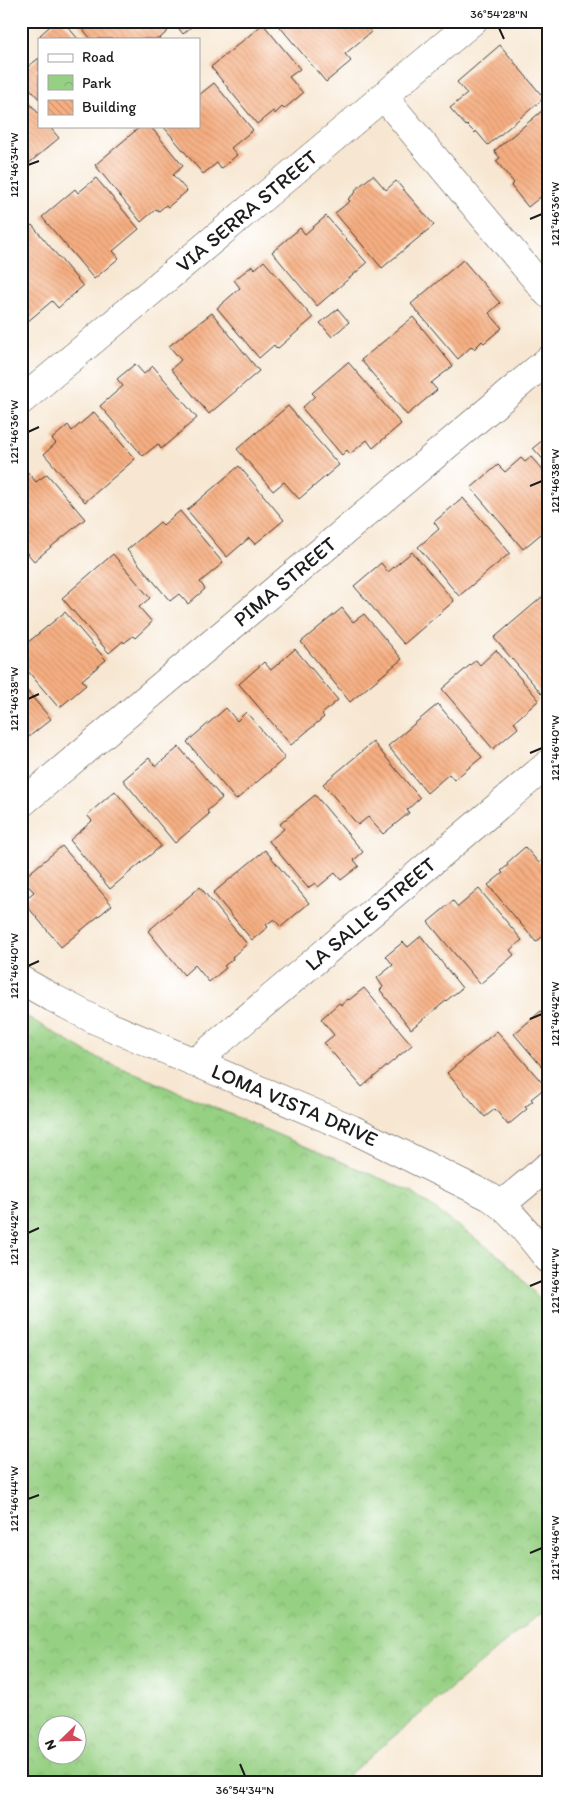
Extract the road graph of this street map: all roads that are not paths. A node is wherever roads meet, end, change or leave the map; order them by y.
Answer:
1 (473, 21) edge
2 (384, 97) junction
3 (548, 294) edge
4 (548, 360) edge
5 (21, 401) edge
6 (548, 764) edge
7 (21, 804) edge
8 (21, 980) edge
9 (194, 1063) junction
10 (548, 1166) edge
11 (501, 1205) junction
12 (548, 1259) edge

1 - 2 street, VIA SERRA STREET
2 - 3 street
2 - 5 street, VIA SERRA STREET
4 - 7 street, PIMA STREET
6 - 9 street, LA SALLE STREET
8 - 9 street, LOMA VISTA DRIVE
9 - 11 street, LOMA VISTA DRIVE
10 - 11 street
11 - 12 street, LOMA VISTA DRIVE

